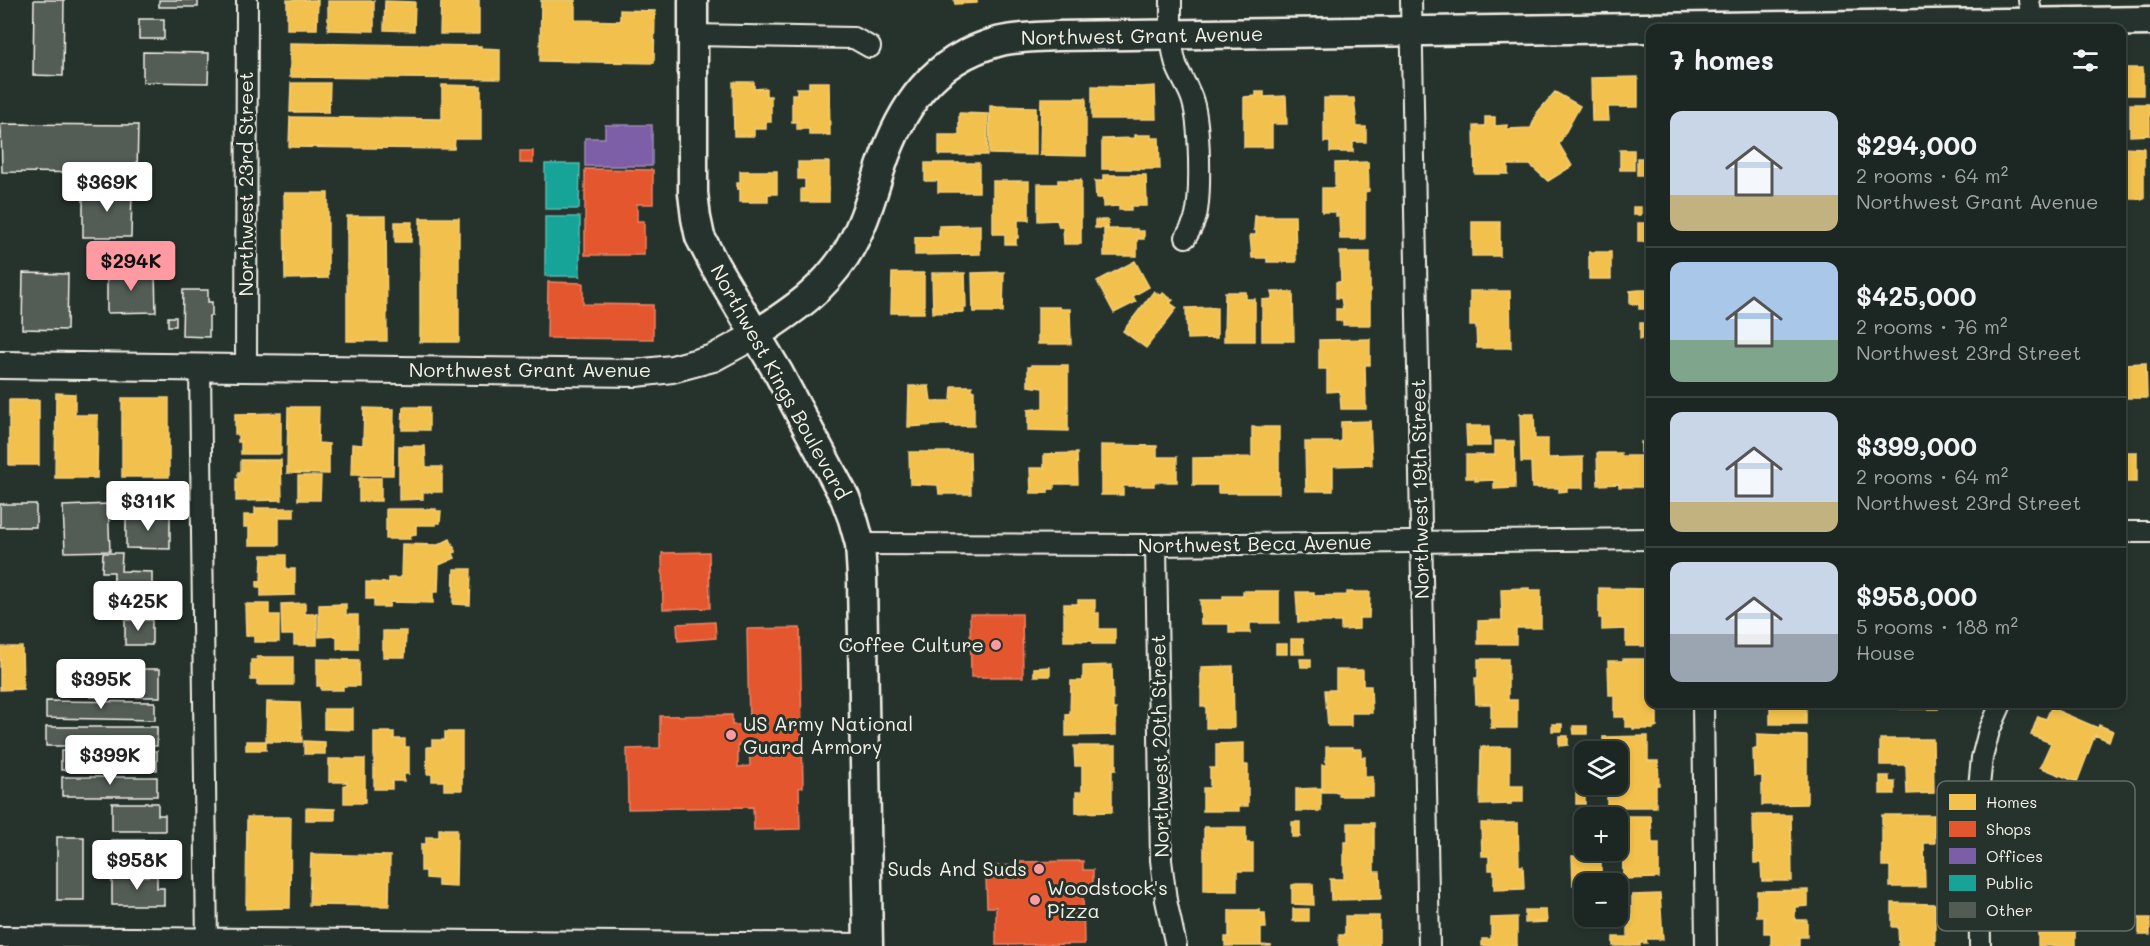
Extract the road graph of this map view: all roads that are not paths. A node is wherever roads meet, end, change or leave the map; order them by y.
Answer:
1 (247, 0) edge
2 (693, 0) edge
3 (1171, 0) edge
4 (1411, 0) edge
5 (2032, 17) edge
6 (2150, 21) edge
7 (1837, 24) edge
8 (1646, 29) edge
9 (1412, 32) junction
10 (694, 35) junction
11 (1171, 35) junction
12 (870, 47) dead end
13 (1186, 237) dead end
14 (757, 334) junction
15 (0, 365) edge
16 (200, 368) junction
17 (246, 369) junction
18 (2126, 532) edge
19 (2150, 532) edge
20 (1646, 539) edge
21 (1421, 542) junction
22 (860, 544) junction
23 (1156, 545) junction
24 (1703, 708) edge
25 (1999, 708) edge
26 (1980, 781) edge
27 (1980, 931) edge
28 (0, 937) edge
29 (207, 943) edge
30 (868, 945) edge
31 (1176, 946) edge
32 (1429, 946) edge
33 (1706, 946) edge
34 (1980, 946) edge

1 - 17 street, Northwest 23rd Street
2 - 10 main road, Northwest Kings Boulevard
3 - 11 street
4 - 9 street, Northwest 19th Street
5 - 6 main road, Northwest Grant Avenue
5 - 7 main road, Northwest Grant Avenue
8 - 9 main road, Northwest Grant Avenue
9 - 11 main road, Northwest Grant Avenue
9 - 21 street, Northwest 19th Street
10 - 12 street
10 - 14 main road, Northwest Kings Boulevard
11 - 13 street
11 - 14 main road, Northwest Grant Avenue
14 - 17 street, Northwest Grant Avenue
14 - 22 main road, Northwest Kings Boulevard
15 - 16 street, Northwest Grant Avenue
16 - 17 street, Northwest Grant Avenue
16 - 29 street
18 - 19 street
20 - 21 street, Northwest Beca Avenue
21 - 23 street, Northwest Beca Avenue
21 - 32 street, Northwest 19th Street
22 - 23 street, Northwest Beca Avenue
22 - 30 main road, Northwest Kings Boulevard
23 - 31 street, Northwest 20th Street
24 - 33 street
25 - 26 street
27 - 34 street
28 - 29 street
29 - 30 street

